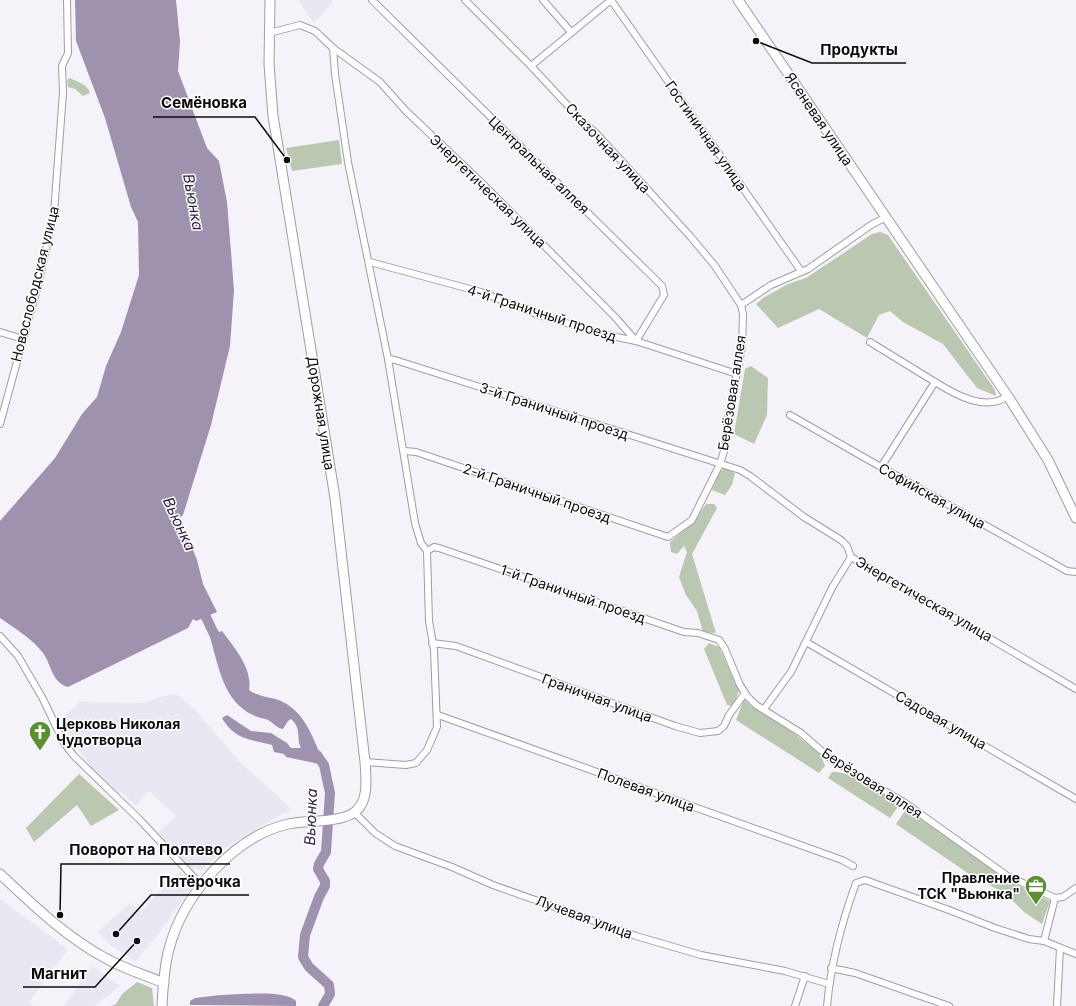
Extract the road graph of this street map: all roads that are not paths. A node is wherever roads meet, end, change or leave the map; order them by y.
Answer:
1 (67, 0) edge
2 (270, 0) edge
3 (372, 0) edge
4 (465, 0) edge
5 (543, 0) edge
6 (611, 0) edge
7 (738, 0) edge
8 (571, 32) junction
9 (269, 33) junction
10 (333, 48) junction
11 (531, 66) junction
12 (886, 217) junction
13 (370, 262) junction
14 (801, 271) junction
15 (741, 305) junction
16 (0, 332) edge
17 (23, 339) junction
18 (636, 341) junction
19 (870, 342) dead end
20 (388, 359) junction
21 (737, 374) junction
22 (935, 382) junction
23 (1008, 396) junction
24 (790, 415) dead end
25 (0, 424) edge
26 (404, 451) junction
27 (720, 464) junction
28 (881, 467) junction
29 (1076, 518) edge
30 (668, 537) joint
31 (427, 551) junction
32 (851, 557) junction
33 (1076, 572) edge
34 (0, 636) edge
35 (719, 640) joint
36 (806, 642) junction
37 (432, 643) junction
38 (1076, 689) edge
39 (745, 693) junction
40 (764, 709) junction
41 (438, 715) junction
42 (365, 762) junction
43 (1076, 799) edge
44 (355, 813) junction
45 (853, 866) dead end
46 (0, 874) edge
47 (202, 886) junction
48 (1076, 888) edge
49 (1055, 898) junction
50 (1044, 941) junction
51 (1060, 948) junction
52 (1076, 954) edge
53 (831, 968) junction
54 (805, 976) junction
55 (164, 983) junction
56 (829, 984) junction
57 (162, 1006) edge
58 (795, 1006) edge
59 (826, 1006) edge
60 (949, 1006) edge
61 (1057, 1006) edge

1 - 17 street, Новослободская улица
2 - 9 main road, Дорожная улица
3 - 18 street, Центральная аллея
4 - 11 street, Сказочная улица
5 - 8 street
6 - 8 street
6 - 14 street, Гостиничная улица
7 - 12 main road, Ясеневая улица
8 - 11 street
9 - 10 street, Энергетическая улица
9 - 42 main road, Дорожная улица
10 - 13 street
10 - 18 street, Энергетическая улица
11 - 15 street, Сказочная улица
12 - 14 street
12 - 23 main road, Ясеневая улица
13 - 18 street, 4-й Граничный проезд
13 - 20 street
14 - 15 street
15 - 21 street, Берёзовая аллея
16 - 17 street
17 - 25 street, Новослободская улица
18 - 21 street, 4-й Граничный проезд
19 - 22 street
20 - 26 street
20 - 27 street, 3-й Граничный проезд
21 - 27 street, Берёзовая аллея
22 - 23 street
22 - 28 street
23 - 29 main road, Ясеневая улица
24 - 28 street, Софийская улица
26 - 30 street, 2-й Граничный проезд
26 - 31 street
27 - 30 street, Берёзовая аллея
27 - 32 street, Энергетическая улица
28 - 33 street, Софийская улица
31 - 35 street, 1-й Граничный проезд
31 - 37 street
32 - 36 street
32 - 38 street, Энергетическая улица
34 - 47 street
35 - 39 street, Берёзовая аллея
36 - 40 street
36 - 43 street, Садовая улица
37 - 39 street, Граничная улица
37 - 41 street
39 - 40 street, Берёзовая аллея
40 - 49 street, Берёзовая аллея
41 - 42 street
41 - 45 street, Полевая улица
42 - 44 main road, Дорожная улица
44 - 47 main road
44 - 54 street, Лучевая улица
46 - 55 main road
47 - 55 main road
48 - 49 street
49 - 50 street
50 - 51 street
50 - 53 street
51 - 52 street
51 - 61 street
53 - 56 street
53 - 60 street
54 - 56 street, Лучевая улица
54 - 58 street
55 - 57 main road
56 - 59 street

